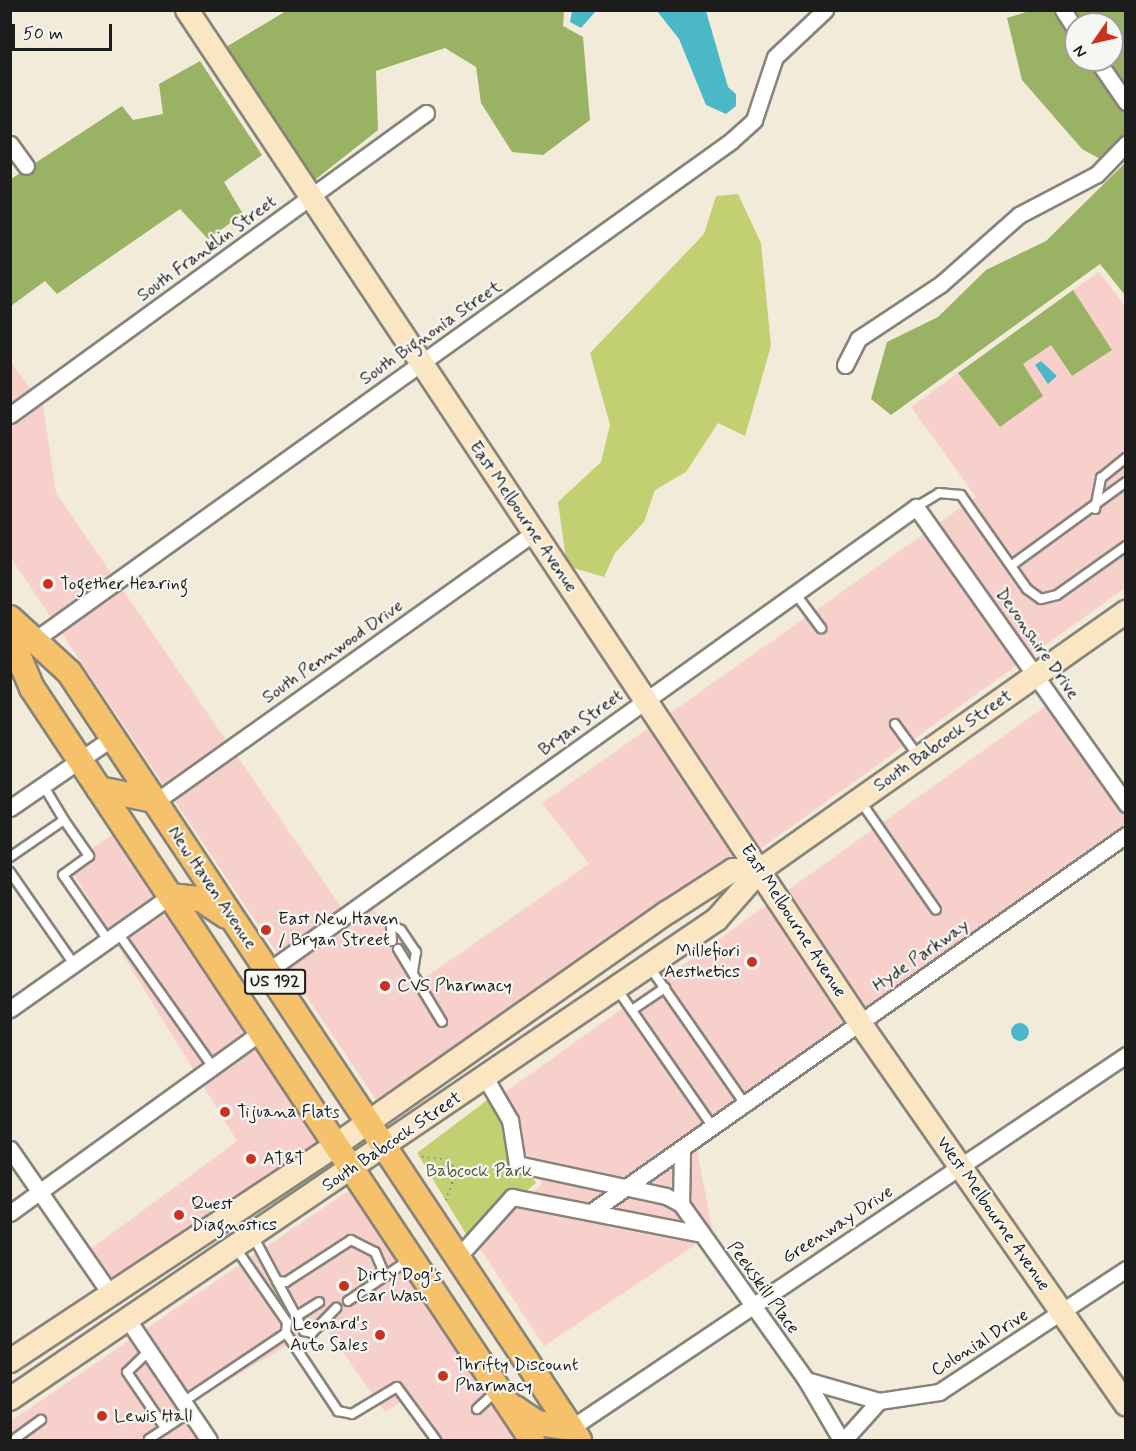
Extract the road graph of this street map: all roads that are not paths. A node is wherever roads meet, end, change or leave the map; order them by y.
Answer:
1 (187, 10) edge
2 (825, 10) edge
3 (1105, 72) edge
4 (1125, 102) edge
5 (426, 113) dead end
6 (10, 144) edge
7 (1125, 144) edge
8 (26, 166) dead end
9 (309, 199) junction
10 (420, 364) junction
11 (845, 365) dead end
12 (10, 415) edge
13 (1125, 458) edge
14 (1125, 482) edge
15 (916, 507) junction
16 (1095, 509) junction
17 (534, 533) junction
18 (1125, 546) edge
19 (1012, 565) junction
20 (795, 593) junction
21 (1125, 612) edge
22 (10, 618) edge
23 (821, 628) dead end
24 (38, 638) junction
25 (14, 644) edge
26 (1035, 676) junction
27 (646, 700) junction
28 (895, 724) dead end
29 (112, 738) junction
30 (919, 757) junction
31 (79, 759) junction
32 (43, 785) junction
33 (99, 789) junction
34 (859, 800) junction
35 (154, 801) junction
36 (1125, 804) edge
37 (10, 808) edge
38 (64, 820) junction
39 (1125, 835) edge
40 (10, 857) edge
41 (760, 870) junction
42 (10, 872) edge
43 (170, 896) junction
44 (936, 910) dead end
45 (236, 923) junction
46 (113, 936) junction
47 (392, 941) dead end
48 (398, 949) dead end
49 (74, 964) junction
50 (648, 965) junction
51 (268, 971) junction
52 (412, 972) junction
53 (616, 987) junction
54 (664, 988) junction
55 (10, 1009) edge
56 (632, 1010) junction
57 (442, 1022) dead end
58 (860, 1023) junction
59 (261, 1032) junction
60 (1125, 1055) edge
61 (213, 1067) junction
62 (486, 1079) junction
63 (746, 1106) junction
64 (368, 1120) junction
65 (714, 1128) junction
66 (336, 1145) junction
67 (386, 1147) junction
68 (10, 1149) edge
69 (682, 1152) junction
70 (961, 1168) junction
71 (353, 1169) junction
72 (624, 1190) junction
73 (40, 1192) junction
74 (681, 1204) junction
75 (591, 1212) junction
76 (10, 1213) edge
77 (698, 1233) junction
78 (243, 1240) junction
79 (458, 1257) junction
80 (412, 1258) junction
81 (1125, 1269) edge
82 (385, 1276) junction
83 (277, 1281) junction
84 (105, 1294) junction
85 (348, 1301) dead end
86 (318, 1302) dead end
87 (751, 1306) junction
88 (336, 1308) dead end
89 (1062, 1313) junction
90 (297, 1316) junction
91 (126, 1317) junction
92 (286, 1333) junction
93 (149, 1352) junction
94 (10, 1361) edge
95 (10, 1378) edge
96 (806, 1380) junction
97 (503, 1396) junction
98 (10, 1399) edge
99 (879, 1401) junction
100 (1125, 1404) edge
101 (186, 1407) junction
102 (477, 1409) dead end
103 (41, 1420) dead end
104 (165, 1428) junction
105 (10, 1430) edge
106 (575, 1434) edge
107 (16, 1439) edge
108 (435, 1439) edge
109 (148, 1440) edge
110 (209, 1440) edge
111 (532, 1440) edge
112 (843, 1440) edge

1 - 9 main road, East Melbourne Avenue
2 - 10 street, South Bignonia Street
3 - 4 street
5 - 9 street, South Franklin Street
6 - 8 street
7 - 11 street
9 - 10 main road, East Melbourne Avenue
9 - 12 street, South Franklin Street
10 - 17 main road, East Melbourne Avenue
10 - 24 street, South Bignonia Street
13 - 16 lane
14 - 16 lane
15 - 19 lane
15 - 20 street, Bryan Street
15 - 26 street, Devonshire Drive
16 - 19 lane
17 - 27 main road, East Melbourne Avenue
17 - 35 street, South Pennwood Drive
18 - 19 lane
20 - 23 lane
20 - 27 street, Bryan Street
21 - 26 main road, South Babcock Street
22 - 24 main road, New Haven Avenue / US 192
24 - 25 street, South Bignonia Street
24 - 29 main road, New Haven Avenue / US 192
25 - 31 main road, US 192
26 - 30 main road, South Babcock Street
26 - 36 street, Devonshire Drive
27 - 41 main road, East Melbourne Avenue
27 - 51 street, Bryan Street
28 - 30 lane
29 - 31 street
29 - 35 main road, New Haven Avenue / US 192
30 - 34 main road, South Babcock Street
31 - 32 street
31 - 33 main road, US 192
32 - 37 street
32 - 38 lane
33 - 35 main road
33 - 43 main road, US 192
34 - 41 main road, South Babcock Street
34 - 44 lane
35 - 45 main road, New Haven Avenue / US 192
38 - 40 lane
38 - 46 lane
39 - 58 street, Hyde Parkway
41 - 50 main road, South Babcock Street
41 - 58 main road, East Melbourne Avenue
41 - 64 main road, South Babcock Street
42 - 49 lane
43 - 45 main road
43 - 46 street
43 - 59 main road, US 192
45 - 51 main road, New Haven Avenue / US 192
46 - 49 street
46 - 61 lane
47 - 52 lane
48 - 52 lane
49 - 55 street
50 - 53 main road, South Babcock Street
50 - 54 lane
51 - 64 main road, New Haven Avenue / US 192
52 - 57 lane
53 - 56 lane
53 - 62 main road, South Babcock Street
54 - 56 lane
54 - 63 lane
56 - 65 lane
58 - 63 street, Hyde Parkway
58 - 70 main road, West Melbourne Avenue
59 - 61 street
59 - 66 main road, US 192
60 - 70 street, Greenway Drive
61 - 73 street
62 - 67 main road, South Babcock Street
62 - 72 street
63 - 65 street, Hyde Parkway
64 - 66 main road, South Babcock Street
64 - 67 main road, New Haven Avenue / US 192
65 - 69 street, Hyde Parkway
66 - 71 main road, US 192
66 - 84 main road, South Babcock Street
67 - 71 main road, South Babcock Street
67 - 79 main road, New Haven Avenue / US 192
68 - 73 street
69 - 72 street, Hyde Parkway
69 - 74 street
70 - 87 street, Greenway Drive
70 - 89 main road, West Melbourne Avenue
71 - 78 main road, South Babcock Street
71 - 80 main road, US 192
72 - 74 street
72 - 75 street, Hyde Parkway
73 - 76 street
73 - 84 street
74 - 77 street, Peekskill Place
75 - 77 street
75 - 79 street
77 - 87 street, Peekskill Place
78 - 83 lane
78 - 91 main road, South Babcock Street
78 - 92 lane
79 - 106 main road, New Haven Avenue / US 192
80 - 82 lane
80 - 97 main road, US 192
81 - 89 street, Colonial Drive
82 - 83 lane
82 - 85 lane
83 - 90 lane
84 - 94 main road, South Babcock Street
84 - 95 main road
86 - 90 lane
87 - 96 street, Peekskill Place
87 - 106 street, Greenway Drive
88 - 90 lane
89 - 99 street, Colonial Drive
89 - 100 main road, West Melbourne Avenue
91 - 93 street
91 - 98 main road, South Babcock Street
92 - 101 lane
92 - 108 lane
93 - 101 street
93 - 104 lane
96 - 99 street, Colonial Drive
96 - 112 street, Peekskill Place
97 - 102 lane
97 - 106 main road
97 - 111 main road, US 192
99 - 112 street
101 - 104 lane
101 - 110 street
103 - 107 lane
104 - 109 lane
105 - 107 lane

